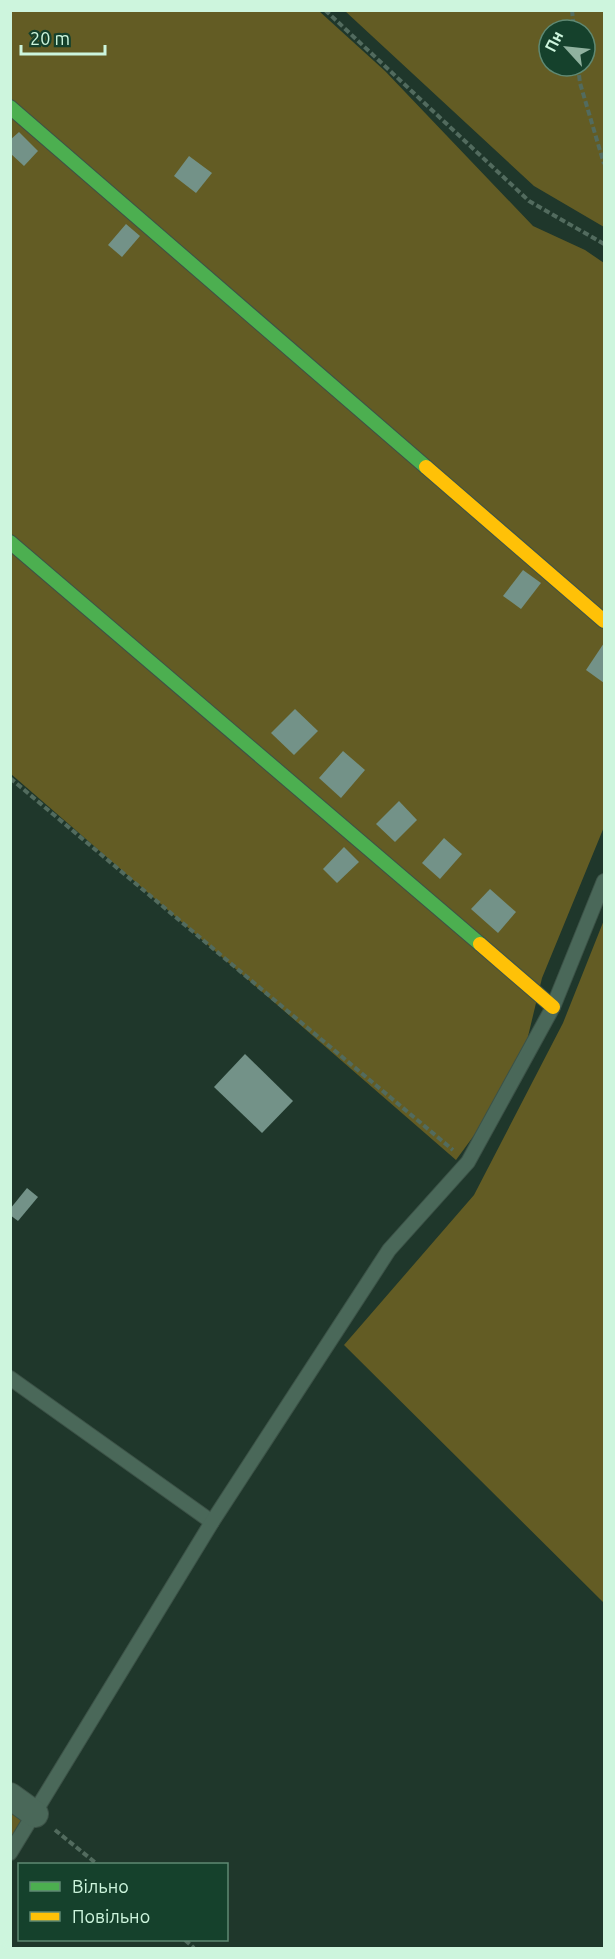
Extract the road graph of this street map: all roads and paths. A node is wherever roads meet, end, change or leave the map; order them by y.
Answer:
1 (325, 10) edge
2 (579, 78) edge
3 (10, 107) edge
4 (604, 164) edge
5 (604, 244) edge
6 (10, 542) edge
7 (604, 621) edge
8 (10, 778) edge
9 (604, 881) edge
10 (554, 1007) junction
11 (468, 1162) junction
12 (10, 1378) edge
13 (212, 1522) junction
14 (10, 1796) edge
15 (35, 1814) junction
16 (10, 1853) edge
17 (96, 1863) edge

1 - 5 path
2 - 4 path
3 - 7 street
6 - 10 street
8 - 11 path
9 - 10 lane
10 - 11 lane
11 - 13 lane
12 - 13 lane
13 - 15 lane
14 - 15 street
15 - 16 lane
15 - 17 path

